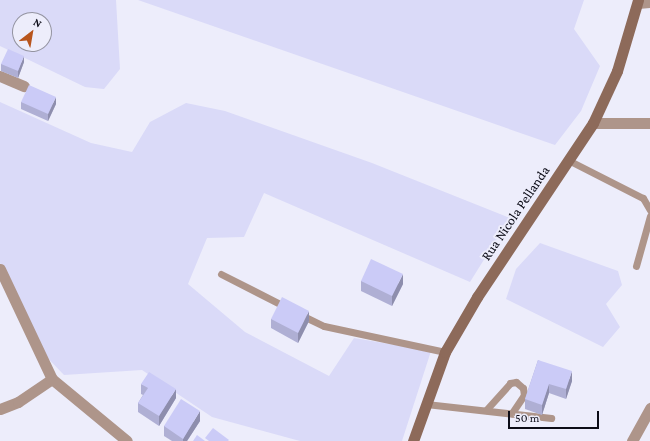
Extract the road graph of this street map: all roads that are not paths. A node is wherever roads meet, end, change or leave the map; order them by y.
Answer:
1 (638, 2) edge
2 (650, 2) edge
3 (0, 76) edge
4 (24, 86) dead end
5 (593, 123) junction
6 (650, 123) edge
7 (568, 160) junction
8 (650, 210) edge
9 (650, 216) edge
10 (636, 266) dead end
11 (0, 269) edge
12 (222, 274) dead end
13 (445, 352) junction
14 (52, 379) junction
15 (426, 404) junction
16 (650, 408) edge
17 (0, 409) edge
18 (486, 410) junction
19 (512, 413) junction
20 (551, 418) dead end
21 (127, 441) edge
22 (413, 441) edge
23 (632, 441) edge

1 - 2 street
1 - 5 main road, Rua Nicola Pellanda
3 - 4 street
5 - 6 street
5 - 7 main road, Rua Nicola Pellanda
7 - 8 lane
7 - 13 main road, Rua Nicola Pellanda
9 - 10 lane
11 - 14 street
12 - 13 lane
13 - 15 main road, Rua Nicola Pellanda
14 - 17 street
14 - 21 street
15 - 18 lane
15 - 22 main road, Rua Nicola Pellanda
16 - 23 street
18 - 19 lane
18 - 19 lane
19 - 20 lane

